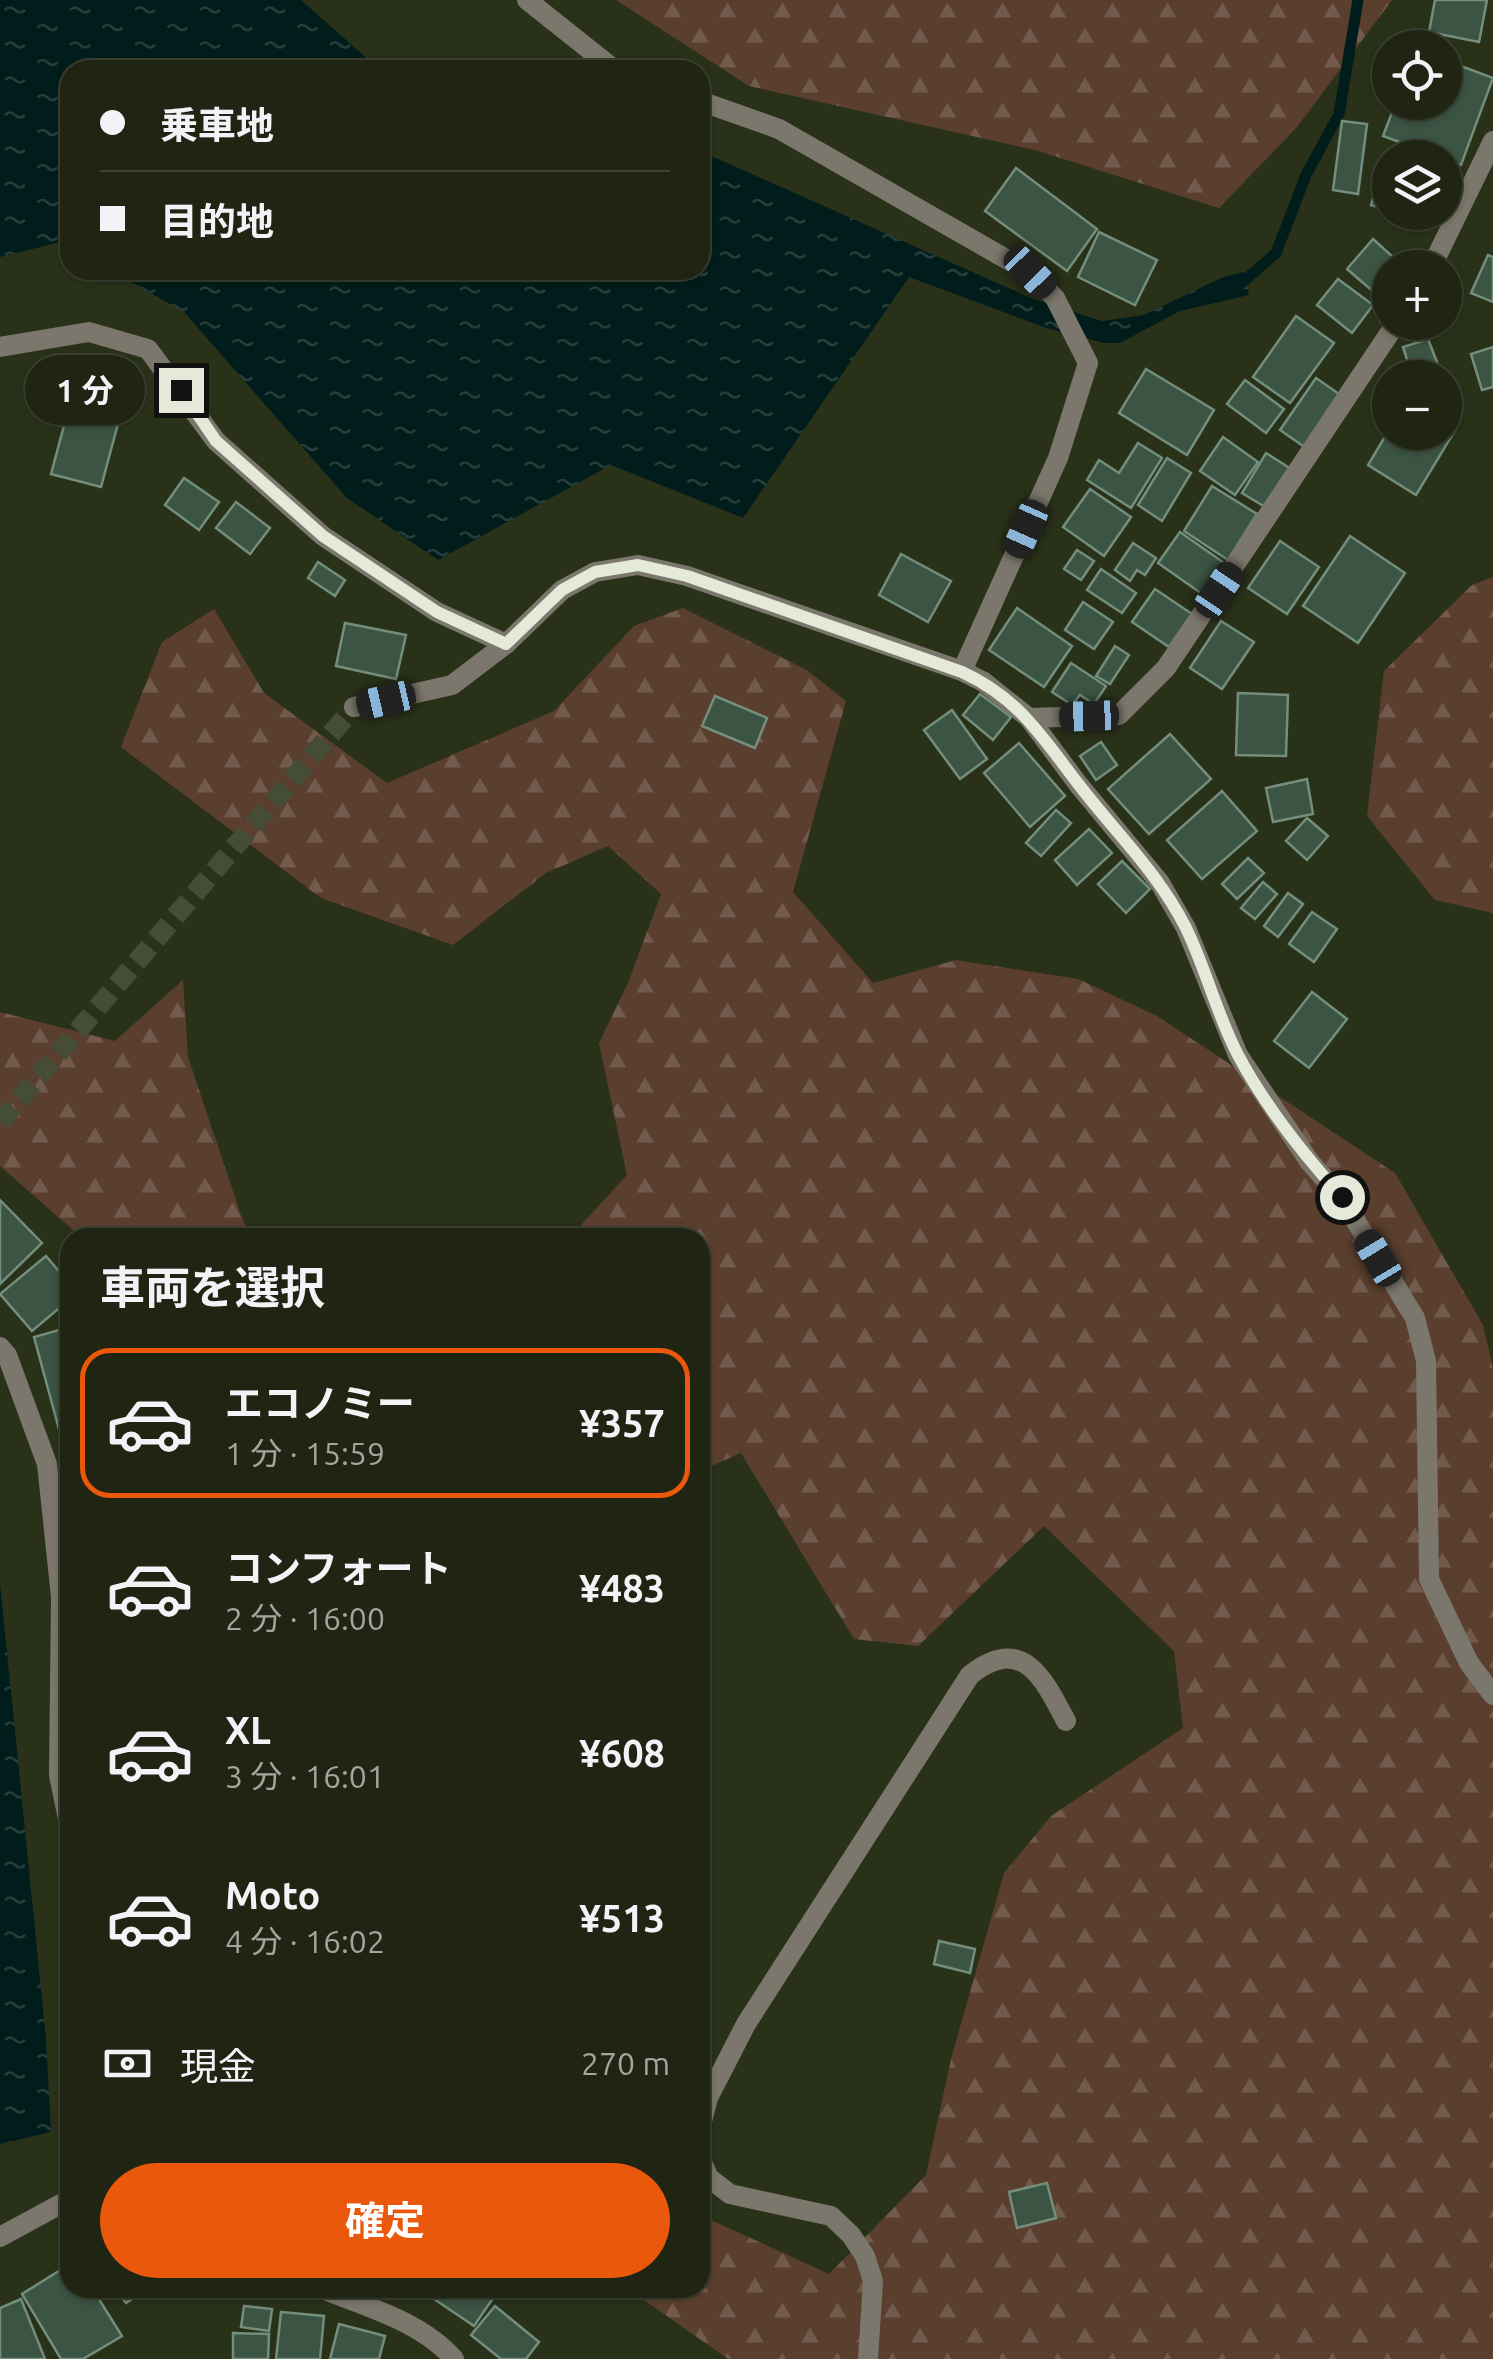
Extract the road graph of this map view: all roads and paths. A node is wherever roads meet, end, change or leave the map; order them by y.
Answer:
1 (528, 0) edge
2 (603, 60) edge
3 (710, 105) edge
4 (1493, 141) edge
5 (1440, 250) edge
6 (1385, 340) edge
7 (0, 347) edge
8 (506, 644) junction
9 (962, 672) junction
10 (354, 708) tunnel mouth
11 (1029, 718) junction
12 (0, 1347) edge
13 (60, 1588) edge
14 (60, 1686) edge
15 (1493, 1695) edge
16 (1066, 1721) dead end
17 (60, 1780) edge
18 (710, 2094) edge
19 (710, 2179) edge
20 (60, 2204) edge
21 (0, 2237) edge
22 (344, 2298) edge
23 (454, 2359) edge
24 (868, 2359) edge

1 - 2 street
3 - 9 street
4 - 5 street
6 - 11 street
7 - 8 street
8 - 9 street
8 - 10 street
9 - 11 street
11 - 15 street
12 - 13 street
14 - 17 street
16 - 18 street
19 - 24 street
20 - 21 street
22 - 23 street

